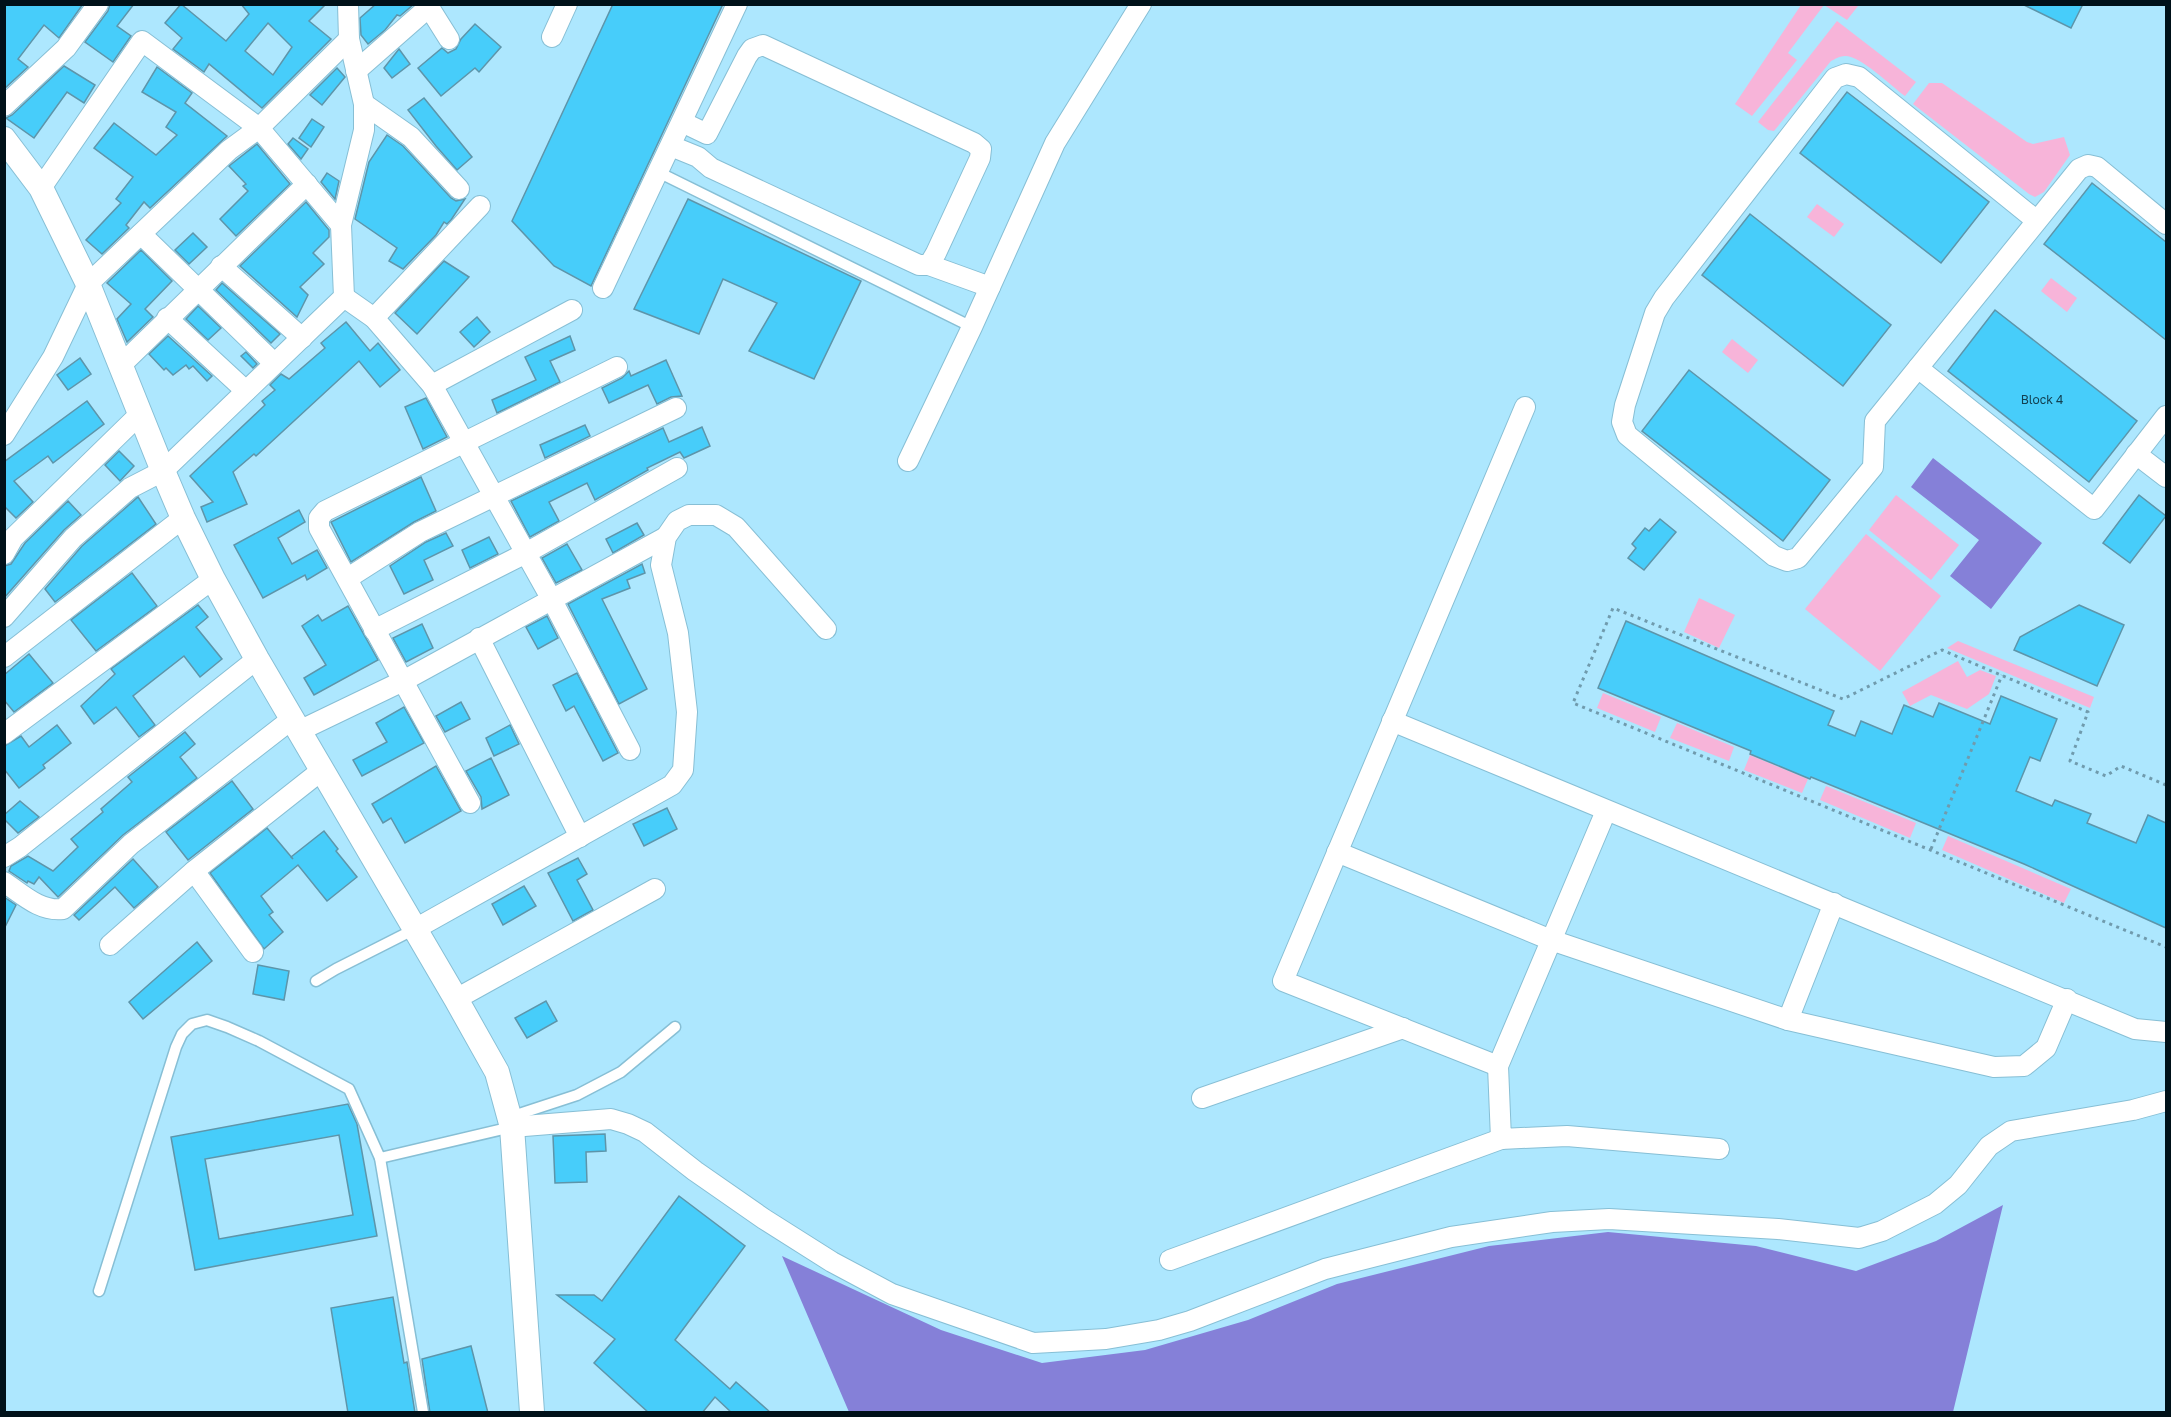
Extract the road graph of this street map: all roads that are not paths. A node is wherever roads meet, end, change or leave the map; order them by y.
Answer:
1 (98, 4) edge
2 (348, 4) edge
3 (567, 4) edge
4 (736, 4) edge
5 (428, 6) edge
6 (1143, 7) edge
7 (552, 37) dead end
8 (349, 39) junction
9 (449, 39) dead end
10 (356, 71) junction
11 (364, 104) junction
12 (4, 106) edge
13 (682, 122) junction
14 (259, 128) junction
15 (707, 134) junction
16 (4, 140) edge
17 (671, 146) junction
18 (698, 157) junction
19 (658, 172) junction
20 (307, 184) junction
21 (41, 188) junction
22 (459, 189) dead end
23 (480, 206) dead end
24 (2037, 221) junction
25 (2166, 224) edge
26 (341, 225) junction
27 (141, 234) junction
28 (929, 265) junction
29 (222, 266) junction
30 (88, 284) junction
31 (990, 287) junction
32 (603, 288) dead end
33 (198, 289) junction
34 (344, 297) junction
35 (572, 310) dead end
36 (167, 318) junction
37 (374, 318) junction
38 (972, 327) junction
39 (302, 338) junction
40 (274, 363) junction
41 (120, 366) junction
42 (617, 367) dead end
43 (1918, 368) junction
44 (432, 385) junction
45 (246, 391) junction
46 (1525, 407) dead end
47 (676, 408) dead end
48 (140, 414) junction
49 (2166, 416) edge
50 (4, 435) edge
51 (465, 443) junction
52 (2136, 454) junction
53 (908, 461) dead end
54 (677, 468) dead end
55 (163, 471) junction
56 (2166, 477) edge
57 (494, 496) junction
58 (183, 518) junction
59 (666, 537) junction
60 (526, 553) junction
61 (4, 554) edge
62 (348, 578) junction
63 (213, 579) junction
64 (552, 600) junction
65 (4, 617) edge
66 (826, 629) dead end
67 (374, 630) junction
68 (479, 638) junction
69 (4, 657) edge
70 (256, 659) junction
71 (403, 681) junction
72 (1392, 721) junction
73 (296, 725) junction
74 (4, 734) edge
75 (630, 750) dead end
76 (322, 770) junction
77 (470, 803) dead end
78 (1606, 811) junction
79 (580, 837) junction
80 (1337, 852) junction
81 (4, 857) edge
82 (194, 871) junction
83 (4, 882) edge
84 (655, 889) dead end
85 (1834, 903) junction
86 (415, 929) junction
87 (1551, 940) junction
88 (110, 945) dead end
89 (253, 952) dead end
90 (316, 981) dead end
91 (456, 999) junction
92 (2067, 999) junction
93 (1788, 1020) junction
94 (675, 1028) dead end
95 (1403, 1028) junction
96 (2166, 1032) edge
97 (1498, 1066) junction
98 (1202, 1098) dead end
99 (2166, 1101) edge
100 (511, 1122) junction
101 (1501, 1139) junction
102 (1719, 1149) dead end
103 (380, 1158) junction
104 (1170, 1260) dead end
105 (99, 1291) dead end
106 (423, 1413) edge
107 (532, 1413) edge

1 - 12 street
2 - 8 street
3 - 7 street
4 - 13 street
5 - 9 street
5 - 10 street
6 - 31 street
8 - 10 street
8 - 14 street
10 - 11 street
11 - 22 street
11 - 26 street
13 - 15 street
13 - 17 street
14 - 20 street
14 - 21 street
14 - 27 street
15 - 18 street
15 - 28 street
16 - 21 street
17 - 18 street
17 - 19 street
18 - 28 street
19 - 32 street
19 - 38 lane
20 - 26 street
20 - 29 street
21 - 30 street
23 - 37 street
24 - 25 street
24 - 43 street
24 - 43 street
26 - 34 street
27 - 30 street
27 - 33 street
28 - 31 street
29 - 33 street
29 - 39 street
30 - 41 street
30 - 50 street
31 - 38 street
33 - 36 street
33 - 40 street
34 - 37 street
34 - 39 street
35 - 44 street
36 - 41 street
36 - 45 street
37 - 44 street
38 - 53 street
39 - 40 street
40 - 45 street
41 - 48 street
42 - 51 street
43 - 52 street
44 - 51 street
45 - 55 street
46 - 72 street
47 - 57 street
48 - 55 street
48 - 61 street
49 - 52 street
51 - 57 street
51 - 62 street
52 - 56 street
54 - 60 street
55 - 58 street
55 - 65 street
57 - 60 street
57 - 62 street
58 - 63 street
58 - 69 street
59 - 64 street
59 - 66 street
59 - 79 street
60 - 64 street
60 - 67 street
62 - 67 street
63 - 70 street
63 - 74 street
64 - 68 street
64 - 75 street
67 - 71 street
68 - 71 street
68 - 79 street
70 - 73 street
70 - 81 street
71 - 73 street
71 - 77 street
72 - 78 street
72 - 80 street
73 - 76 street
73 - 83 street
76 - 82 street
76 - 86 street
78 - 85 street
78 - 87 street
79 - 86 street
80 - 87 street
80 - 95 street
82 - 88 street
82 - 89 street
84 - 91 street
85 - 92 street
85 - 93 street
86 - 90 lane
86 - 91 street
87 - 93 street
87 - 97 street
91 - 100 street
92 - 93 street
92 - 96 street
94 - 100 lane
95 - 97 street
95 - 98 street
97 - 101 street
99 - 100 street
100 - 103 lane
100 - 107 street
101 - 102 street
101 - 104 street
103 - 105 lane
103 - 106 lane

